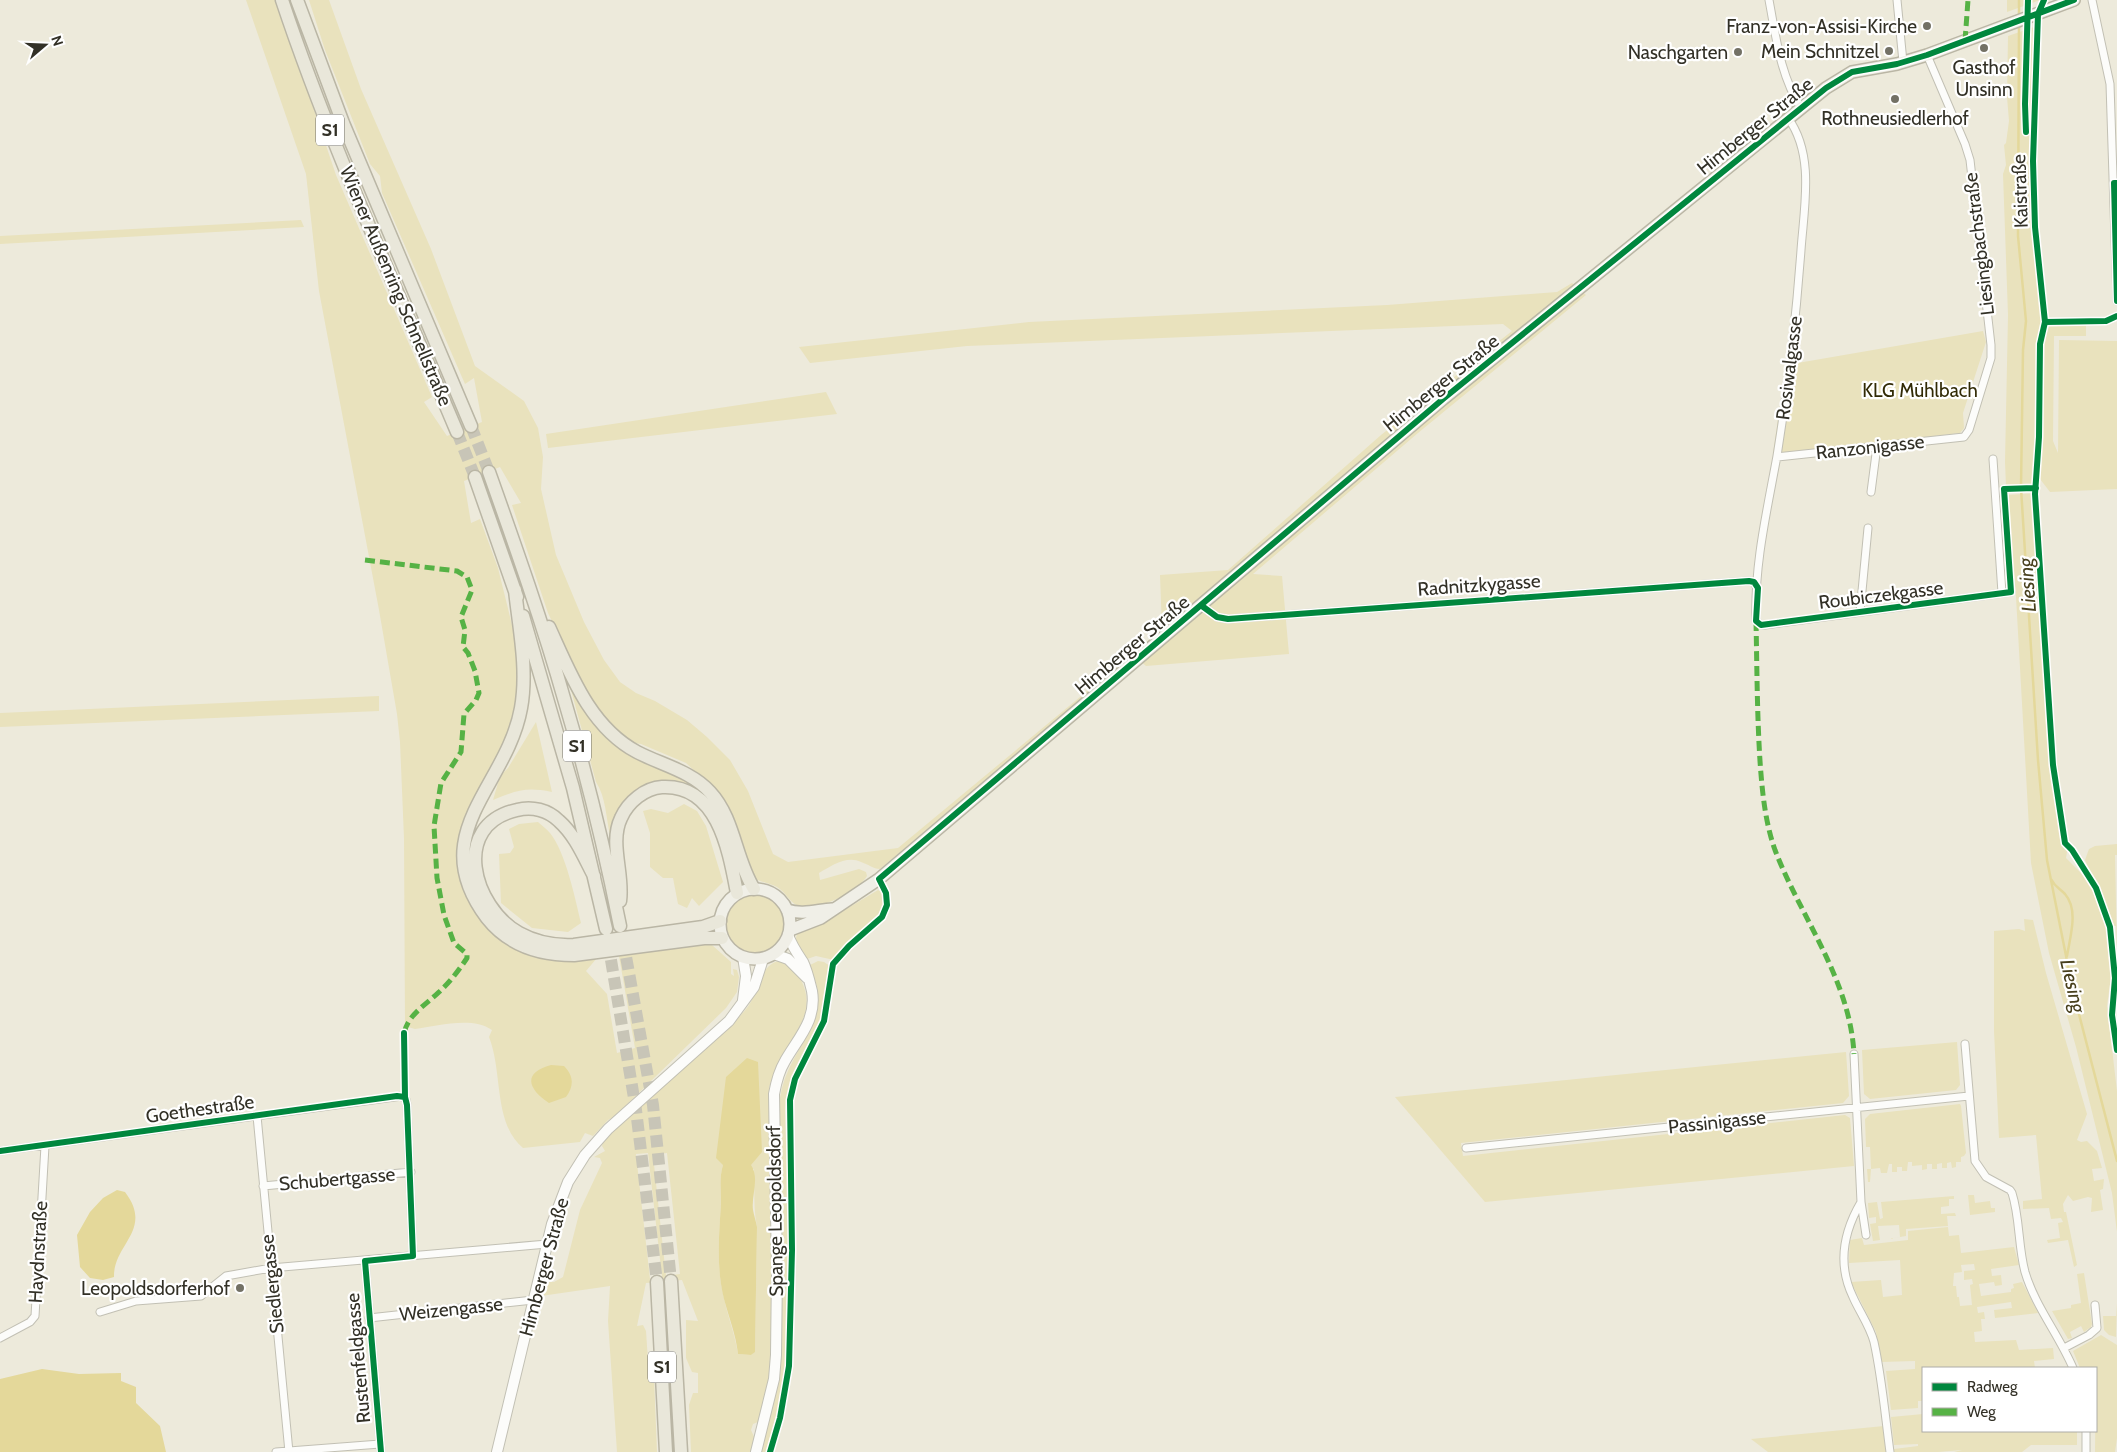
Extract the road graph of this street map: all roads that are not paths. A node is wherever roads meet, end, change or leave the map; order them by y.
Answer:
1 (282, 0) edge
2 (297, 0) edge
3 (1769, 0) edge
4 (1897, 0) edge
5 (2074, 0) edge
6 (2092, 0) edge
7 (1927, 55) junction
8 (1903, 58) junction
9 (1801, 108) junction
10 (1788, 118) junction
11 (2115, 183) edge
12 (2116, 300) edge
13 (472, 426) tunnel mouth
14 (457, 432) tunnel mouth
15 (1964, 437) joint
16 (1877, 446) junction
17 (1776, 457) junction
18 (1993, 459) dead end
19 (489, 472) tunnel mouth
20 (475, 477) tunnel mouth
21 (1871, 492) dead end
22 (1868, 528) dead end
23 (527, 581) junction
24 (1758, 588) junction
25 (515, 590) junction
26 (2011, 592) dead end
27 (2002, 593) junction
28 (1202, 606) junction
29 (1860, 612) junction
30 (1756, 621) joint
31 (594, 876) junction
32 (754, 889) junction
33 (737, 894) junction
34 (832, 909) junction
35 (787, 910) junction
36 (618, 913) junction
37 (720, 921) junction
38 (620, 926) tunnel mouth
39 (606, 929) tunnel mouth
40 (789, 933) junction
41 (722, 938) junction
42 (768, 956) junction
43 (743, 957) junction
44 (807, 978) junction
45 (743, 1001) junction
46 (1965, 1044) dead end
47 (1854, 1054) dead end
48 (1968, 1096) junction
49 (1857, 1108) junction
50 (257, 1116) junction
51 (45, 1146) junction
52 (1466, 1148) dead end
53 (0, 1151) edge
54 (411, 1172) junction
55 (263, 1186) junction
56 (1861, 1202) junction
57 (1866, 1235) dead end
58 (547, 1244) junction
59 (413, 1256) junction
60 (365, 1261) junction
61 (270, 1268) junction
62 (671, 1281) tunnel mouth
63 (657, 1282) tunnel mouth
64 (533, 1300) junction
65 (2096, 1305) dead end
66 (100, 1312) dead end
67 (369, 1318) junction
68 (0, 1338) edge
69 (2064, 1348) junction
70 (2073, 1367) edge
71 (2086, 1432) edge
72 (380, 1444) junction
73 (289, 1451) edge
74 (276, 1452) edge
75 (381, 1452) edge
76 (497, 1452) edge
77 (666, 1452) edge
78 (681, 1452) edge
79 (756, 1452) edge
80 (1890, 1452) edge
81 (2086, 1452) edge

1 - 14 highway, Wiener Außenring Schnellstraße / S1
2 - 13 highway, Wiener Außenring Schnellstraße / S1
3 - 9 street
4 - 8 street
5 - 7 main road, Himberger Straße
6 - 11 street
7 - 8 main road, Himberger Straße
7 - 15 street, Liesingbachstraße
8 - 9 main road, Himberger Straße
9 - 10 main road, Himberger Straße
10 - 17 street, Rosiwalgasse
10 - 28 main road, Himberger Straße
11 - 12 street
15 - 16 street, Ranzonigasse
16 - 17 street, Ranzonigasse
16 - 21 street
17 - 24 street, Rosiwalgasse
18 - 27 street
19 - 23 highway, S1
20 - 25 highway, S1
22 - 29 street
23 - 32 highway
23 - 36 highway, S1
24 - 28 street, Radnitzkygasse
24 - 30 street, Rosiwalgasse
25 - 31 highway, S1
25 - 41 highway
26 - 27 street, Roubiczekgasse
27 - 29 street, Roubiczekgasse
28 - 34 main road, Himberger Straße
29 - 30 street, Roubiczekgasse
31 - 37 highway
31 - 39 highway, S1
32 - 33 main road
32 - 35 main road
33 - 36 highway
33 - 37 main road
34 - 35 main road, Himberger Straße
34 - 40 main road, Himberger Straße
35 - 40 main road
36 - 38 highway, S1
37 - 41 main road
40 - 42 main road
40 - 44 street, Spange Leopoldsdorf
41 - 43 main road
42 - 43 main road
42 - 44 street
42 - 45 street, Himberger Straße
43 - 45 street
44 - 79 street, Spange Leopoldsdorf
45 - 58 street, Himberger Straße
46 - 48 street
47 - 49 street
48 - 49 street, Passinigasse
48 - 69 street
49 - 52 street, Passinigasse
49 - 56 street
50 - 51 street, Goethestraße
50 - 54 street, Goethestraße
50 - 55 street, Siedlergasse
51 - 53 street, Goethestraße
51 - 68 street, Haydnstraße
54 - 55 street, Schubertgasse
54 - 59 street
55 - 61 street, Siedlergasse
56 - 57 street
56 - 80 street
58 - 59 street
58 - 64 street, Himberger Straße
59 - 60 street
60 - 61 street
60 - 67 street, Rustenfeldgasse
61 - 66 street
61 - 73 street, Siedlergasse
62 - 78 highway, S1
63 - 77 highway, S1
64 - 67 street, Weizengasse
64 - 76 street, Himberger Straße
65 - 69 street
67 - 72 street, Rustenfeldgasse
69 - 70 street
71 - 81 street
72 - 73 street
72 - 75 street, Rustenfeldgasse
73 - 74 street

